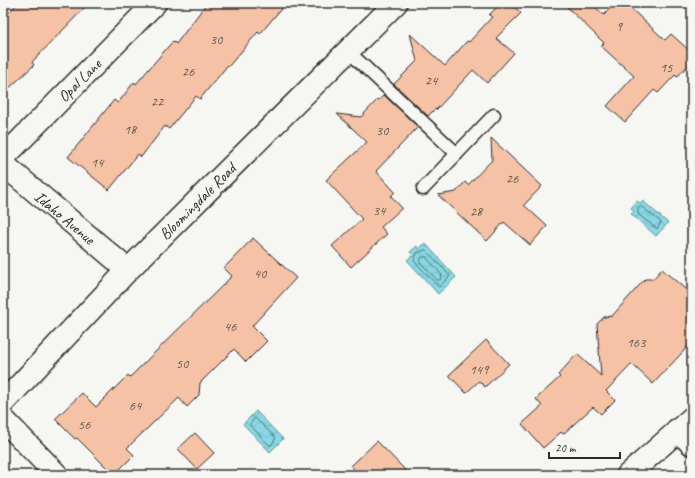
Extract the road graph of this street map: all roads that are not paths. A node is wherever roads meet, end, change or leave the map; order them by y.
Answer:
1 (155, 3) edge
2 (396, 3) edge
3 (348, 51) junction
4 (494, 115) dead end
5 (457, 154) junction
6 (3, 158) edge
7 (3, 164) edge
8 (423, 189) dead end
9 (128, 270) junction
10 (3, 403) edge
11 (3, 419) edge
12 (687, 431) edge
13 (57, 475) edge
14 (628, 475) edge

1 - 6 street, Opal Lane
2 - 3 street, Bloomingdale Road
3 - 5 lane
3 - 9 street, Bloomingdale Road
4 - 5 lane
5 - 8 lane
7 - 9 street, Idaho Avenue
9 - 10 street, Bloomingdale Road
11 - 13 street
12 - 14 street

